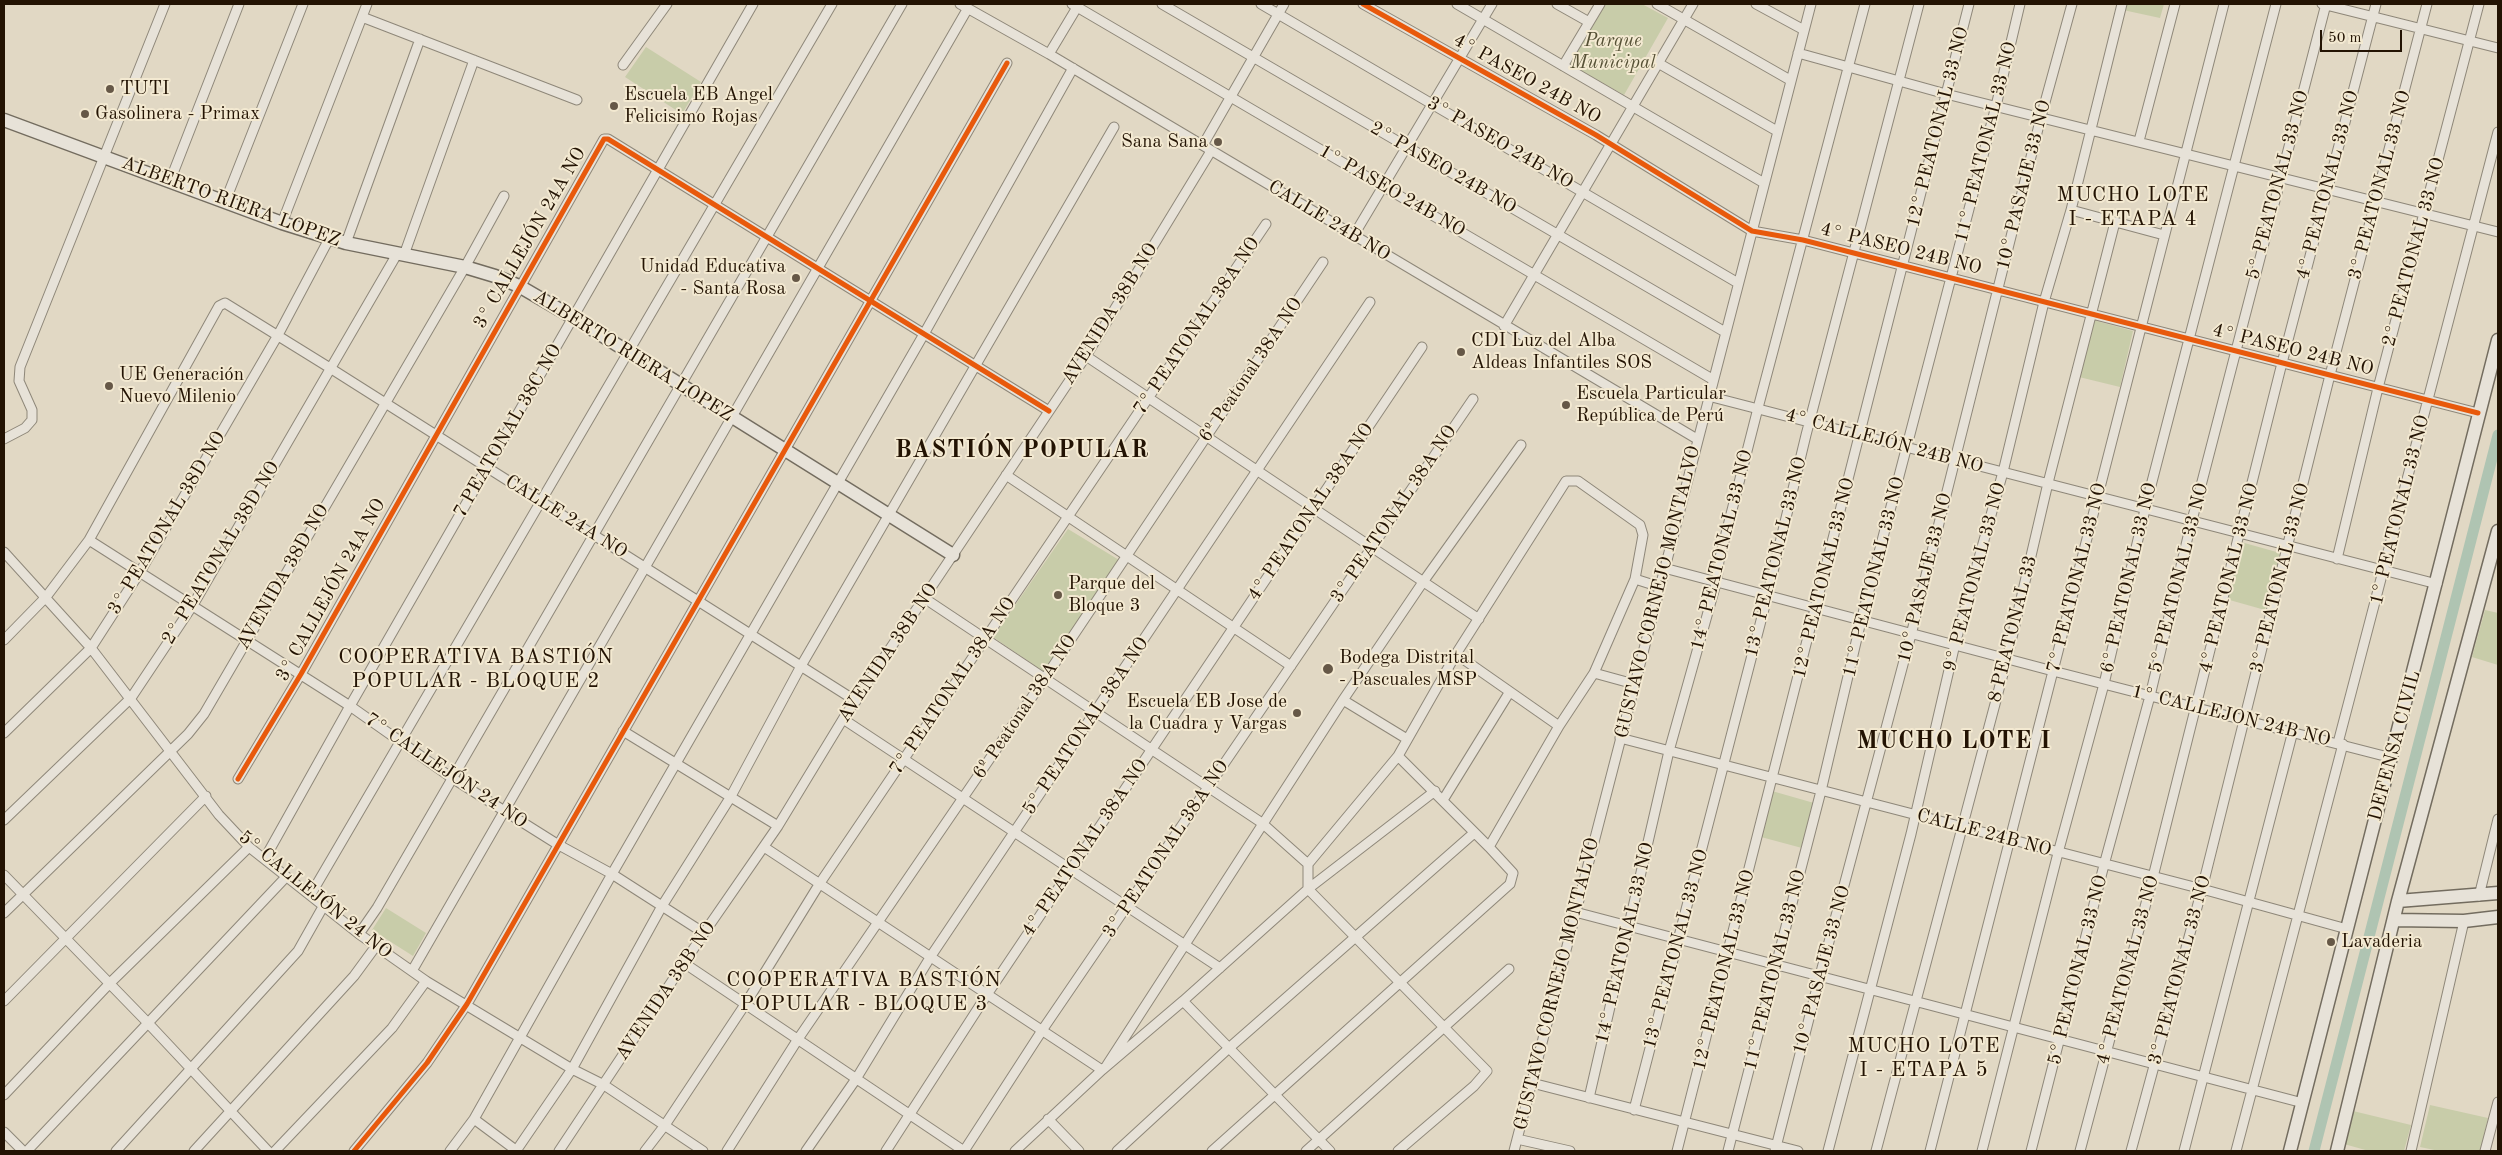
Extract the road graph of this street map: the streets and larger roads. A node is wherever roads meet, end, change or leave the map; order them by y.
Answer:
1 (165, 4) edge
2 (240, 4) edge
3 (303, 4) edge
4 (368, 4) edge
5 (667, 4) edge
6 (753, 4) edge
7 (832, 4) edge
8 (902, 4) edge
9 (1162, 4) edge
10 (1262, 4) edge
11 (1284, 4) edge
12 (1363, 4) edge
13 (1457, 4) edge
14 (1492, 4) edge
15 (1557, 4) edge
16 (1600, 4) edge
17 (1657, 4) edge
18 (1693, 4) edge
19 (1756, 4) edge
20 (1810, 4) edge
21 (1865, 4) edge
22 (1920, 4) edge
23 (1970, 4) edge
24 (2020, 4) edge
25 (2072, 4) edge
26 (2122, 4) edge
27 (2175, 4) edge
28 (2224, 4) edge
29 (2276, 4) edge
30 (2324, 4) edge
31 (2376, 4) edge
32 (2427, 4) edge
33 (2479, 4) edge
34 (1076, 5) edge
35 (964, 6) edge
36 (1279, 14) junction
37 (2372, 16) junction
38 (362, 17) junction
39 (1483, 19) junction
40 (1684, 19) junction
41 (1589, 22) junction
42 (2421, 28) junction
43 (1804, 30) junction
44 (420, 40) junction
45 (2469, 41) junction
46 (2498, 48) edge
47 (1798, 53) junction
48 (1049, 54) junction
49 (1255, 58) junction
50 (1459, 59) junction
51 (474, 60) junction
52 (1658, 62) junction
53 (1007, 63) dead end
54 (623, 65) dead end
55 (1563, 66) junction
56 (1073, 68) junction
57 (1848, 68) junction
58 (1790, 80) junction
59 (1900, 81) junction
60 (1946, 94) junction
61 (1232, 96) junction
62 (577, 100) dead end
63 (1433, 103) junction
64 (1996, 106) junction
65 (1632, 107) junction
66 (2041, 117) junction
67 (4, 120) edge
68 (1114, 127) dead end
69 (2089, 129) junction
70 (1777, 131) junction
71 (2498, 132) edge
72 (2139, 141) junction
73 (1610, 145) junction
74 (1203, 146) junction
75 (1407, 147) junction
76 (1211, 151) junction
77 (2186, 153) junction
78 (103, 156) junction
79 (2233, 165) junction
80 (658, 170) junction
81 (2280, 175) junction
82 (170, 181) junction
83 (1764, 184) junction
84 (1384, 186) junction
85 (2327, 189) junction
86 (1583, 192) junction
87 (504, 196) dead end
88 (2376, 201) junction
89 (225, 202) junction
90 (714, 205) junction
91 (2071, 210) junction
92 (2424, 213) junction
93 (2115, 222) junction
94 (282, 224) junction
95 (1266, 224) dead end
96 (2474, 226) junction
97 (1752, 232) junction
98 (2498, 232) edge
99 (1558, 235) junction
100 (2164, 235) junction
101 (1354, 236) junction
102 (766, 237) junction
103 (330, 239) junction
104 (1803, 240) junction
105 (346, 243) junction
106 (1854, 253) junction
107 (400, 254) junction
108 (1323, 262) dead end
109 (1903, 266) junction
110 (465, 267) junction
111 (816, 268) junction
112 (1535, 274) junction
113 (1951, 278) junction
114 (1738, 283) junction
115 (519, 286) junction
116 (1998, 290) junction
117 (870, 301) junction
118 (1370, 302) dead end
119 (2044, 302) junction
120 (2092, 314) junction
121 (574, 318) junction
122 (1504, 326) junction
123 (2141, 327) junction
124 (1725, 332) junction
125 (924, 334) junction
126 (278, 335) junction
127 (2188, 339) junction
128 (2498, 340) edge
129 (1422, 348) dead end
130 (2235, 351) junction
131 (628, 352) junction
132 (1086, 356) junction
133 (2282, 363) junction
134 (975, 366) junction
135 (330, 368) junction
136 (2330, 376) junction
137 (1712, 379) junction
138 (680, 384) junction
139 (2378, 388) junction
140 (1708, 396) junction
141 (1149, 398) junction
142 (1473, 399) dead end
143 (2428, 400) junction
144 (384, 402) junction
145 (1758, 408) junction
146 (1049, 411) junction
147 (2478, 413) junction
148 (731, 416) junction
149 (1811, 422) junction
150 (436, 434) junction
151 (1860, 435) junction
152 (1206, 437) junction
153 (4, 439) edge
154 (1697, 439) junction
155 (1521, 445) dead end
156 (1907, 447) junction
157 (785, 450) junction
158 (1954, 459) junction
159 (487, 467) junction
160 (1257, 471) junction
161 (2003, 472) junction
162 (1006, 475) junction
163 (838, 483) junction
164 (2048, 483) junction
165 (2097, 496) junction
166 (541, 501) junction
167 (1314, 509) junction
168 (2145, 509) junction
169 (889, 515) junction
170 (1068, 516) junction
171 (2192, 520) junction
172 (2498, 531) edge
173 (594, 534) junction
174 (2240, 534) junction
175 (89, 540) junction
176 (2289, 545) junction
177 (1372, 547) junction
178 (4, 552) edge
179 (953, 555) junction
180 (1127, 556) junction
181 (2337, 559) junction
182 (644, 566) junction
183 (1664, 568) junction
184 (2385, 571) junction
185 (140, 572) junction
186 (1635, 579) junction
187 (1717, 580) junction
188 (1423, 582) junction
189 (2437, 584) junction
190 (1660, 587) junction
191 (1177, 589) junction
192 (1767, 596) junction
193 (46, 597) junction
194 (924, 598) junction
195 (698, 600) junction
196 (193, 605) junction
197 (1816, 609) junction
198 (1479, 619) junction
199 (1861, 621) junction
200 (1234, 627) junction
201 (751, 634) junction
202 (1911, 634) junction
203 (986, 639) junction
204 (4, 640) edge
205 (246, 640) junction
206 (1955, 644) junction
207 (91, 648) junction
208 (1456, 654) junction
209 (2007, 659) junction
210 (801, 666) junction
211 (1291, 666) junction
212 (2053, 671) junction
213 (1594, 673) junction
214 (301, 674) junction
215 (1045, 678) junction
216 (1634, 684) junction
217 (2104, 684) junction
218 (1509, 693) junction
219 (2150, 696) junction
220 (131, 698) junction
221 (1343, 700) junction
222 (856, 701) junction
223 (350, 706) junction
224 (2196, 708) junction
225 (1095, 712) junction
226 (843, 719) junction
227 (2245, 719) junction
228 (1559, 726) junction
229 (623, 731) junction
230 (2293, 731) junction
231 (4, 733) edge
232 (1620, 738) junction
233 (1407, 739) junction
234 (401, 743) junction
235 (2341, 743) junction
236 (170, 750) junction
237 (1152, 750) junction
238 (1669, 751) junction
239 (1398, 756) junction
240 (2392, 758) junction
241 (904, 759) junction
242 (676, 763) junction
243 (1723, 765) junction
244 (452, 778) junction
245 (1773, 778) junction
246 (238, 779) dead end
247 (1208, 787) junction
248 (1435, 791) junction
249 (1821, 791) junction
250 (206, 796) junction
251 (730, 798) junction
252 (963, 798) junction
253 (1443, 800) junction
254 (1865, 802) junction
255 (505, 811) junction
256 (1915, 815) junction
257 (2498, 819) edge
258 (4, 820) edge
259 (1262, 823) junction
260 (778, 826) junction
261 (1962, 828) junction
262 (1014, 832) junction
263 (1474, 833) junction
264 (2010, 840) junction
265 (557, 844) junction
266 (249, 847) junction
267 (764, 847) junction
268 (1489, 847) junction
269 (2058, 853) junction
270 (265, 858) junction
271 (1308, 864) junction
272 (2104, 865) junction
273 (1071, 870) junction
274 (612, 874) junction
275 (4, 875) edge
276 (286, 877) junction
277 (2153, 877) junction
278 (820, 883) junction
279 (1308, 889) junction
280 (2202, 890) junction
281 (2498, 893) edge
282 (311, 894) junction
283 (23, 895) junction
284 (2480, 896) junction
285 (2398, 901) junction
286 (2247, 902) junction
287 (324, 905) junction
288 (662, 906) junction
289 (1127, 907) junction
290 (1575, 912) junction
291 (4, 913) edge
292 (2298, 917) junction
293 (2498, 917) edge
294 (2394, 920) junction
295 (2464, 921) junction
296 (879, 922) junction
297 (1630, 926) junction
298 (2347, 929) junction
299 (704, 933) junction
300 (359, 934) junction
301 (65, 938) junction
302 (1355, 938) junction
303 (1680, 938) junction
304 (1184, 945) junction
305 (376, 946) junction
306 (1729, 952) junction
307 (931, 956) junction
308 (684, 963) junction
309 (1776, 964) junction
310 (1220, 968) junction
311 (1509, 969) dead end
312 (412, 971) junction
313 (1820, 976) junction
314 (426, 981) junction
315 (110, 984) junction
316 (1400, 984) junction
317 (1870, 989) junction
318 (988, 993) junction
319 (4, 1001) edge
320 (1183, 1001) junction
321 (1915, 1001) junction
322 (746, 1003) junction
323 (466, 1004) junction
324 (1965, 1014) junction
325 (147, 1022) junction
326 (2013, 1027) junction
327 (1444, 1028) junction
328 (1043, 1030) junction
329 (519, 1036) junction
330 (798, 1039) junction
331 (2060, 1039) junction
332 (1229, 1048) junction
333 (2105, 1051) junction
334 (2154, 1064) junction
335 (1105, 1067) junction
336 (189, 1069) junction
337 (572, 1069) junction
338 (2203, 1077) junction
339 (856, 1079) junction
340 (1532, 1083) junction
341 (604, 1085) junction
342 (2252, 1090) junction
343 (1274, 1094) junction
344 (4, 1095) edge
345 (1589, 1098) junction
346 (2498, 1102) edge
347 (2303, 1103) junction
348 (1634, 1110) junction
349 (229, 1111) junction
350 (910, 1116) junction
351 (474, 1119) junction
352 (1048, 1119) junction
353 (1685, 1123) junction
354 (665, 1125) junction
355 (4, 1132) edge
356 (1733, 1135) junction
357 (1518, 1139) junction
358 (1319, 1140) junction
359 (1776, 1148) edge
360 (23, 1151) edge
361 (27, 1151) edge
362 (116, 1151) edge
363 (194, 1151) edge
364 (268, 1151) edge
365 (275, 1151) edge
366 (354, 1151) edge
367 (450, 1151) edge
368 (516, 1151) edge
369 (559, 1151) edge
370 (645, 1151) edge
371 (703, 1151) edge
372 (727, 1151) edge
373 (806, 1151) edge
374 (886, 1151) edge
375 (964, 1151) edge
376 (1015, 1151) edge
377 (1079, 1151) edge
378 (1117, 1151) edge
379 (1212, 1151) edge
380 (1306, 1151) edge
381 (1330, 1151) edge
382 (1398, 1151) edge
383 (1514, 1151) edge
384 (1570, 1151) edge
385 (1677, 1151) edge
386 (1728, 1151) edge
387 (1798, 1151) edge
388 (1828, 1151) edge
389 (1876, 1151) edge
390 (1930, 1151) edge
391 (1982, 1151) edge
392 (2032, 1151) edge
393 (2080, 1151) edge
394 (2131, 1151) edge
395 (2184, 1151) edge
396 (2236, 1151) edge
397 (2290, 1151) edge
398 (2337, 1151) edge
399 (2411, 1151) edge
400 (2486, 1151) edge

1 - 78 street
2 - 82 street
3 - 89 street
4 - 38 street
5 - 54 street
6 - 80 street, 7 PEATONAL 38C NO
7 - 90 street
8 - 102 street
9 - 49 street, 2° PASEO 24B NO
10 - 36 street, 3° PASEO 24B NO
11 - 36 street
12 - 50 street, 4° PASEO 24B NO
13 - 39 street
14 - 39 street
15 - 41 street
16 - 41 street
17 - 40 street
18 - 40 street
19 - 43 street
20 - 43 street, GUSTAVO CORNEJO MONTALVO
21 - 57 street, 14° PEATONAL 33 NO
22 - 59 street, 13° PEATONAL 33 NO
23 - 60 street, 12° PEATONAL 33 NO
24 - 64 street, 11° PEATONAL 33 NO
25 - 66 street, 10° PASAJE 33 NO
26 - 69 street, 9° PEATONAL 33 NO
27 - 72 street
28 - 77 street, 7° PEATONAL 33 NO
29 - 79 street, 6° PEATONAL 33 NO
30 - 37 street
30 - 81 street, 5° PEATONAL 33 NO
31 - 37 street, 4° PEATONAL 33 NO
32 - 42 street, 3° PEATONAL 33 NO
33 - 45 street, 2° PEATONAL 33 NO
34 - 48 street
34 - 61 street, 1° PASEO 24B NO
35 - 48 street, CALLE 24B NO
35 - 111 street
36 - 49 street
36 - 63 street, 3° PASEO 24B NO
37 - 42 street
37 - 85 street, 4° PEATONAL 33 NO
38 - 44 street
38 - 94 street
39 - 50 street
39 - 55 street
40 - 52 street
40 - 58 street
41 - 55 street
42 - 45 street
42 - 88 street, 3° PEATONAL 33 NO
43 - 47 street, GUSTAVO CORNEJO MONTALVO
44 - 51 street
44 - 105 street
45 - 46 street
45 - 92 street, 2° PEATONAL 33 NO
47 - 57 street
47 - 58 street, GUSTAVO CORNEJO MONTALVO
48 - 56 street, CALLE 24B NO
49 - 61 street
49 - 75 street, 2° PASEO 24B NO
50 - 63 street
50 - 73 street, 4° PASEO 24B NO
51 - 62 street
51 - 107 street, 2° PEATONAL 38D NO
52 - 65 street
52 - 70 street
53 - 117 street
55 - 65 street
56 - 74 street, CALLE 24B NO
56 - 125 street
57 - 59 street
57 - 104 street, 14° PEATONAL 33 NO
58 - 70 street, GUSTAVO CORNEJO MONTALVO
59 - 60 street
59 - 106 street, 13° PEATONAL 33 NO
60 - 64 street
60 - 109 street, 12° PEATONAL 33 NO
61 - 74 street
61 - 84 street, 1° PASEO 24B NO
63 - 75 street
63 - 86 street, 3° PASEO 24B NO
64 - 66 street
64 - 113 street, 11° PEATONAL 33 NO
65 - 73 street
65 - 83 street
66 - 69 street
66 - 116 street, 10° PASAJE 33 NO
67 - 78 street, ALBERTO RIERA LOPEZ
68 - 134 street
69 - 72 street
69 - 91 street, 9° PEATONAL 33 NO
70 - 83 street, GUSTAVO CORNEJO MONTALVO
71 - 96 street, 1° PEATONAL 33 NO
72 - 77 street
73 - 86 street
73 - 97 street, 4° PASEO 24B NO
74 - 76 street, CALLE 24B NO
75 - 84 street
75 - 99 street, 2° PASEO 24B NO
76 - 101 street, CALLE 24B NO
76 - 132 street, AVENIDA 38B NO
77 - 79 street
77 - 100 street, 7° PEATONAL 33 NO
78 - 82 street, ALBERTO RIERA LOPEZ
78 - 153 street
79 - 81 street
79 - 127 street, 6° PEATONAL 33 NO
80 - 90 street, 3° CALLEJÓN 24A NO
80 - 115 street, 3° CALLEJÓN 24A NO
80 - 121 street, 7 PEATONAL 38C NO
81 - 85 street
81 - 130 street, 5° PEATONAL 33 NO
82 - 89 street, ALBERTO RIERA LOPEZ
83 - 97 street, GUSTAVO CORNEJO MONTALVO
84 - 101 street
84 - 112 street, 1° PASEO 24B NO
85 - 88 street
85 - 133 street, 4° PEATONAL 33 NO
86 - 99 street
86 - 114 street, 3° PASEO 24B NO
87 - 110 street, AVENIDA 38D NO
88 - 92 street
88 - 136 street, 3° PEATONAL 33 NO
89 - 94 street, ALBERTO RIERA LOPEZ
90 - 102 street, 3° CALLEJÓN 24A NO
90 - 131 street
91 - 93 street
91 - 119 street, 9° PEATONAL 33 NO
92 - 96 street
92 - 139 street, 2° PEATONAL 33 NO
93 - 100 street
93 - 120 street, 8 PEATONAL 33
94 - 103 street, ALBERTO RIERA LOPEZ
95 - 141 street, 7° PEATONAL 38A NO
96 - 98 street
96 - 143 street, 1° PEATONAL 33 NO
97 - 104 street, 4° PASEO 24B NO
97 - 114 street, GUSTAVO CORNEJO MONTALVO
99 - 112 street
99 - 124 street, 2° PASEO 24B NO
100 - 123 street, 7° PEATONAL 33 NO
101 - 122 street, CALLE 24B NO
102 - 111 street, 3° CALLEJÓN 24A NO
102 - 138 street
103 - 105 street, ALBERTO RIERA LOPEZ
103 - 126 street, 3° PEATONAL 38D NO
104 - 106 street, 4° PASEO 24B NO
104 - 145 street, 14° PEATONAL 33 NO
105 - 107 street, ALBERTO RIERA LOPEZ
106 - 109 street, 4° PASEO 24B NO
106 - 149 street, 13° PEATONAL 33 NO
107 - 110 street, ALBERTO RIERA LOPEZ
107 - 135 street, 2° PEATONAL 38D NO
108 - 152 street, 6º Peatonal 38A NO
109 - 113 street, 4° PASEO 24B NO
109 - 151 street, 12° PEATONAL 33 NO
110 - 115 street, ALBERTO RIERA LOPEZ
110 - 144 street, AVENIDA 38D NO
111 - 117 street, 3° CALLEJÓN 24A NO
111 - 148 street
112 - 122 street
112 - 137 street, 1° PASEO 24B NO
113 - 116 street, 4° PASEO 24B NO
113 - 156 street, 11° PEATONAL 33 NO
114 - 124 street, GUSTAVO CORNEJO MONTALVO
115 - 121 street, ALBERTO RIERA LOPEZ
115 - 150 street, 3° CALLEJÓN 24A NO
116 - 119 street, 4° PASEO 24B NO
116 - 158 street, 10° PASAJE 33 NO
117 - 125 street, 3° CALLEJÓN 24A NO
117 - 157 street
118 - 160 street, 5° PEATONAL 38A NO
119 - 120 street, 4° PASEO 24B NO
119 - 161 street, 9° PEATONAL 33 NO
120 - 123 street, 4° PASEO 24B NO
120 - 164 street, 8 PEATONAL 33
121 - 131 street, ALBERTO RIERA LOPEZ
121 - 159 street, 7 PEATONAL 38C NO
122 - 154 street, CALLE 24B NO
123 - 127 street, 4° PASEO 24B NO
123 - 165 street, 7° PEATONAL 33 NO
124 - 137 street, GUSTAVO CORNEJO MONTALVO
125 - 134 street, 3° CALLEJÓN 24A NO
125 - 163 street
126 - 135 street, CALLE 24A NO
126 - 175 street, CALLE 24A NO
126 - 185 street, 3° PEATONAL 38D NO
127 - 130 street, 4° PASEO 24B NO
127 - 168 street, 6° PEATONAL 33 NO
128 - 147 street, DEFENSA CIVIL
129 - 167 street, 4° PEATONAL 38A NO
130 - 133 street, 4° PASEO 24B NO
130 - 171 street, 5° PEATONAL 33 NO
131 - 138 street, ALBERTO RIERA LOPEZ
131 - 166 street
132 - 141 street
132 - 146 street, AVENIDA 38B NO
133 - 136 street, 4° PASEO 24B NO
133 - 174 street, 4° PEATONAL 33 NO
134 - 146 street, 3° CALLEJÓN 24A NO
134 - 169 street
135 - 144 street, CALLE 24A NO
135 - 196 street, 2° PEATONAL 38D NO
136 - 139 street, 4° PASEO 24B NO
136 - 176 street, 3° PEATONAL 33 NO
137 - 140 street, GUSTAVO CORNEJO MONTALVO
138 - 148 street, ALBERTO RIERA LOPEZ
138 - 173 street
139 - 143 street, 4° PASEO 24B NO
139 - 181 street, 2° PEATONAL 33 NO
140 - 145 street, 4° CALLEJÓN 24B NO
140 - 154 street, GUSTAVO CORNEJO MONTALVO
141 - 152 street
141 - 170 street, 7° PEATONAL 38A NO
142 - 177 street, 3° PEATONAL 38A NO
143 - 147 street, 4° PASEO 24B NO
143 - 184 street, 1° PEATONAL 33 NO
144 - 150 street, CALLE 24A NO
144 - 205 street, AVENIDA 38D NO
145 - 149 street, 4° CALLEJÓN 24B NO
145 - 187 street, 14° PEATONAL 33 NO
146 - 162 street, AVENIDA 38B NO
147 - 189 street, DEFENSA CIVIL
148 - 157 street, ALBERTO RIERA LOPEZ
148 - 182 street
149 - 151 street, 4° CALLEJÓN 24B NO
149 - 192 street, 13° PEATONAL 33 NO
150 - 159 street, CALLE 24A NO
150 - 214 street, 3° CALLEJÓN 24A NO
151 - 156 street, 4° CALLEJÓN 24B NO
151 - 197 street, 12° PEATONAL 33 NO
152 - 160 street
152 - 180 street, 6º Peatonal 38A NO
154 - 183 street, GUSTAVO CORNEJO MONTALVO
155 - 188 street
156 - 158 street, 4° CALLEJÓN 24B NO
156 - 199 street, 11° PEATONAL 33 NO
157 - 163 street, ALBERTO RIERA LOPEZ
157 - 195 street
158 - 161 street, 4° CALLEJÓN 24B NO
158 - 202 street, 10° PASAJE 33 NO
159 - 166 street, CALLE 24A NO
159 - 223 street, 7 PEATONAL 38C NO
160 - 167 street
160 - 191 street, 5° PEATONAL 38A NO
161 - 164 street, 4° CALLEJÓN 24B NO
161 - 206 street, 9° PEATONAL 33 NO
162 - 170 street
162 - 179 street, AVENIDA 38B NO
163 - 169 street, ALBERTO RIERA LOPEZ
163 - 201 street
164 - 165 street, 4° CALLEJÓN 24B NO
164 - 209 street, 8 PEATONAL 33
165 - 168 street, 4° CALLEJÓN 24B NO
165 - 212 street, 7° PEATONAL 33 NO
166 - 173 street, CALLE 24A NO
166 - 234 street
167 - 177 street
167 - 200 street, 4° PEATONAL 38A NO
168 - 171 street, 4° CALLEJÓN 24B NO
168 - 217 street, 6° PEATONAL 33 NO
169 - 179 street, ALBERTO RIERA LOPEZ
169 - 210 street
170 - 180 street
170 - 203 street, 7° PEATONAL 38A NO
171 - 174 street, 4° CALLEJÓN 24B NO
171 - 219 street, 5° PEATONAL 33 NO
172 - 285 street
173 - 182 street, CALLE 24A NO
173 - 244 street
174 - 176 street, 4° CALLEJÓN 24B NO
174 - 224 street, 4° PEATONAL 33 NO
175 - 185 street, 7° CALLEJÓN 24 NO
175 - 193 street
176 - 181 street, 4° CALLEJÓN 24B NO
176 - 227 street, 3° PEATONAL 33 NO
177 - 188 street
177 - 211 street, 3° PEATONAL 38A NO
178 - 193 street, 5° CALLEJÓN 24 NO
179 - 194 street, AVENIDA 38B NO
180 - 191 street
180 - 215 street, 6º Peatonal 38A NO
181 - 184 street, 4° CALLEJÓN 24B NO
182 - 195 street, CALLE 24A NO
182 - 255 street
183 - 187 street, 1° CALLEJON 24B NO
183 - 190 street, GUSTAVO CORNEJO MONTALVO
184 - 189 street, 4° CALLEJÓN 24B NO
184 - 235 street, 1° PEATONAL 33 NO
185 - 196 street, 7° CALLEJÓN 24 NO
185 - 207 street, 3° PEATONAL 38D NO
186 - 190 street
186 - 198 street
186 - 213 street
187 - 192 street, 1° CALLEJON 24B NO
187 - 238 street, 14° PEATONAL 33 NO
188 - 198 street
188 - 221 street
189 - 240 street, DEFENSA CIVIL
190 - 216 street, GUSTAVO CORNEJO MONTALVO
191 - 200 street
191 - 225 street, 5° PEATONAL 38A NO
192 - 197 street, 1° CALLEJON 24B NO
192 - 243 street, 13° PEATONAL 33 NO
193 - 204 street
193 - 207 street, 5° CALLEJÓN 24 NO
194 - 203 street
194 - 222 street, AVENIDA 38B NO
195 - 201 street, CALLE 24A NO
195 - 229 street
196 - 205 street, 7° CALLEJÓN 24 NO
196 - 220 street, 2° PEATONAL 38D NO
197 - 199 street, 1° CALLEJON 24B NO
197 - 245 street, 12° PEATONAL 33 NO
198 - 208 street
199 - 202 street, 1° CALLEJON 24B NO
199 - 249 street, 11° PEATONAL 33 NO
200 - 211 street
200 - 237 street, 4° PEATONAL 38A NO
201 - 210 street, CALLE 24A NO
201 - 242 street
202 - 206 street, 1° CALLEJON 24B NO
202 - 254 street, 10° PASAJE 33 NO
203 - 215 street
203 - 241 street, 7° PEATONAL 38A NO
205 - 214 street, 7° CALLEJÓN 24 NO
205 - 236 street, AVENIDA 38D NO
206 - 209 street, 1° CALLEJON 24B NO
206 - 256 street, 9° PEATONAL 33 NO
207 - 220 street, 5° CALLEJÓN 24 NO
207 - 231 street, 3° PEATONAL 38D NO
208 - 218 street
208 - 233 street
209 - 212 street, 1° CALLEJON 24B NO
209 - 261 street, 8 PEATONAL 33
210 - 222 street, CALLE 24A NO
210 - 251 street
211 - 247 street, 3° PEATONAL 38A NO
212 - 217 street, 1° CALLEJON 24B NO
212 - 264 street, 7° PEATONAL 33 NO
213 - 216 street
213 - 228 street
214 - 223 street, 7° CALLEJÓN 24 NO
214 - 246 street, 3° CALLEJÓN 24A NO
215 - 225 street
215 - 252 street, 6º Peatonal 38A NO
216 - 232 street, GUSTAVO CORNEJO MONTALVO
217 - 219 street, 1° CALLEJON 24B NO
217 - 269 street, 6° PEATONAL 33 NO
218 - 228 street
218 - 253 street
219 - 224 street, 1° CALLEJON 24B NO
219 - 272 street, 5° PEATONAL 33 NO
220 - 236 street, 5° CALLEJÓN 24 NO
220 - 258 street, 2° PEATONAL 38D NO
221 - 233 street
221 - 259 street
222 - 226 street, AVENIDA 38B NO
223 - 234 street, 7° CALLEJÓN 24 NO
223 - 270 street, 7 PEATONAL 38C NO
224 - 227 street, 1° CALLEJON 24B NO
224 - 277 street, 4° PEATONAL 33 NO
225 - 237 street
225 - 262 street, 5° PEATONAL 38A NO
226 - 241 street
226 - 260 street, AVENIDA 38B NO
227 - 230 street, 1° CALLEJON 24B NO
227 - 280 street, 3° PEATONAL 33 NO
228 - 268 street
229 - 242 street
229 - 265 street
230 - 235 street, 1° CALLEJON 24B NO
230 - 286 street
232 - 238 street, CALLE 24B NO
232 - 290 street, GUSTAVO CORNEJO MONTALVO
233 - 239 street
234 - 244 street, 7° CALLEJÓN 24 NO
234 - 282 street
235 - 240 street, 1° CALLEJON 24B NO
235 - 292 street, 1° PEATONAL 33 NO
236 - 250 street, 5° CALLEJÓN 24 NO
236 - 283 street, AVENIDA 38D NO
237 - 247 street
237 - 273 street, 4° PEATONAL 38A NO
238 - 243 street, CALLE 24B NO
238 - 297 street, 14° PEATONAL 33 NO
239 - 248 street
239 - 271 street
240 - 298 street, DEFENSA CIVIL
241 - 252 street
241 - 278 street, 7° PEATONAL 38A NO
242 - 251 street
242 - 274 street
243 - 245 street, CALLE 24B NO
243 - 303 street, 13° PEATONAL 33 NO
244 - 255 street, 7° CALLEJÓN 24 NO
244 - 300 street
245 - 249 street, CALLE 24B NO
245 - 306 street, 12° PEATONAL 33 NO
247 - 259 street
247 - 289 street, 3° PEATONAL 38A NO
248 - 253 street
248 - 279 street
249 - 254 street, CALLE 24B NO
249 - 309 street, 11° PEATONAL 33 NO
250 - 266 street, 5° CALLEJÓN 24 NO
250 - 301 street
251 - 260 street
251 - 288 street
252 - 262 street
252 - 296 street, 6º Peatonal 38A NO
253 - 263 street
254 - 256 street, CALLE 24B NO
254 - 313 street, 10° PASAJE 33 NO
255 - 265 street, 7° CALLEJÓN 24 NO
255 - 312 street
256 - 261 street, CALLE 24B NO
256 - 317 street, 9° PEATONAL 33 NO
257 - 284 street
259 - 271 street
259 - 304 street
260 - 267 street, AVENIDA 38B NO
261 - 264 street, CALLE 24B NO
261 - 321 street, 8 PEATONAL 33
262 - 273 street
262 - 307 street, 5° PEATONAL 38A NO
263 - 268 street
263 - 302 street
264 - 269 street, CALLE 24B NO
264 - 324 street, 7° PEATONAL 33 NO
265 - 274 street, 7° CALLEJÓN 24 NO
265 - 323 street
266 - 270 street, 5° CALLEJÓN 24 NO
266 - 315 street
267 - 278 street
267 - 299 street, AVENIDA 38B NO
268 - 316 street
269 - 272 street, CALLE 24B NO
269 - 326 street, 6° PEATONAL 33 NO
270 - 276 street, 5° CALLEJÓN 24 NO
271 - 279 street
272 - 277 street, CALLE 24B NO
272 - 331 street, 5° PEATONAL 33 NO
273 - 289 street
273 - 318 street, 4° PEATONAL 38A NO
274 - 288 street, 7° CALLEJÓN 24 NO
274 - 329 street
275 - 283 street
276 - 282 street, 5° CALLEJÓN 24 NO
276 - 325 street
277 - 280 street, CALLE 24B NO
277 - 333 street, 4° PEATONAL 33 NO
278 - 296 street
278 - 322 street, 7° PEATONAL 38A NO
279 - 302 street
279 - 310 street
280 - 286 street, CALLE 24B NO
280 - 334 street, 3° PEATONAL 33 NO
281 - 284 street
282 - 287 street, 5° CALLEJÓN 24 NO
283 - 291 street, AVENIDA 38D NO
283 - 301 street
284 - 285 street
285 - 294 street
286 - 292 street, CALLE 24B NO
286 - 338 street
287 - 300 street, 5° CALLEJÓN 24 NO
287 - 336 street
288 - 299 street, 7° CALLEJÓN 24 NO
288 - 337 street
289 - 304 street
289 - 328 street, 3° PEATONAL 38A NO
290 - 297 street
290 - 340 street, GUSTAVO CORNEJO MONTALVO
292 - 298 street, CALLE 24B NO
292 - 342 street, 1° PEATONAL 33 NO
293 - 295 street
294 - 295 street
294 - 398 street
295 - 399 street
296 - 307 street
296 - 330 street, 6º Peatonal 38A NO
297 - 303 street
297 - 345 street, 14° PEATONAL 33 NO
298 - 347 street, DEFENSA CIVIL
299 - 308 street, AVENIDA 38B NO
300 - 305 street, 5° CALLEJÓN 24 NO
301 - 315 street
301 - 319 street
302 - 316 street
302 - 332 street
303 - 306 street
303 - 348 street, 13° PEATONAL 33 NO
304 - 310 street
304 - 335 street
305 - 312 street, 5° CALLEJÓN 24 NO
305 - 349 street
306 - 309 street
306 - 353 street, 12° PEATONAL 33 NO
307 - 318 street
307 - 339 street, 5° PEATONAL 38A NO
308 - 322 street
308 - 341 street, AVENIDA 38B NO
309 - 313 street
309 - 356 street, 11° PEATONAL 33 NO
310 - 320 street
311 - 327 street
312 - 314 street, 5° CALLEJÓN 24 NO
313 - 317 street
313 - 359 street, 10° PASAJE 33 NO
314 - 323 street, 5° CALLEJÓN 24 NO
314 - 365 street
315 - 325 street
315 - 344 street
316 - 327 street
316 - 343 street
317 - 321 street
317 - 388 street, 9° PEATONAL 33 NO
318 - 328 street
318 - 350 street, 4° PEATONAL 38A NO
320 - 332 street
320 - 335 street
321 - 324 street
321 - 389 street, 8 PEATONAL 33
322 - 330 street
322 - 354 street, 7° PEATONAL 38A NO
323 - 329 street, 5° CALLEJÓN 24 NO
323 - 366 street
324 - 326 street
324 - 390 street, 7° PEATONAL 33 NO
325 - 336 street
325 - 361 street
326 - 331 street
326 - 391 street, 6° PEATONAL 33 NO
327 - 358 street
327 - 382 street
328 - 335 street
328 - 375 street, 3° PEATONAL 38A NO
329 - 337 street, 5° CALLEJÓN 24 NO
329 - 351 street
330 - 339 street
330 - 372 street, 6º Peatonal 38A NO
331 - 333 street
331 - 392 street, 5° PEATONAL 33 NO
332 - 343 street
332 - 378 street
333 - 334 street
333 - 393 street, 4° PEATONAL 33 NO
334 - 338 street
334 - 394 street, 3° PEATONAL 33 NO
335 - 352 street
336 - 349 street
336 - 362 street
337 - 341 street, 5° CALLEJÓN 24 NO
337 - 368 street
338 - 342 street
338 - 395 street
339 - 350 street
339 - 373 street, 5° PEATONAL 38A NO
340 - 345 street
340 - 357 street, GUSTAVO CORNEJO MONTALVO
341 - 354 street, 5° CALLEJÓN 24 NO
341 - 369 street, AVENIDA 38B NO
342 - 347 street
342 - 396 street, 1° PEATONAL 33 NO
343 - 358 street
343 - 379 street
345 - 348 street
346 - 400 street
347 - 397 street, DEFENSA CIVIL
348 - 353 street
349 - 363 street
349 - 364 street
350 - 374 street, 4° PEATONAL 38A NO
350 - 375 street
351 - 367 street
351 - 368 street
352 - 376 street
352 - 377 street
353 - 356 street
353 - 385 street, 12° PEATONAL 33 NO
354 - 370 street, 7° PEATONAL 38A NO
354 - 371 street, 5° CALLEJÓN 24 NO
355 - 360 street
356 - 359 street
356 - 386 street, 11° PEATONAL 33 NO
357 - 383 street, GUSTAVO CORNEJO MONTALVO
357 - 384 street
358 - 380 street
358 - 381 street
359 - 387 street

